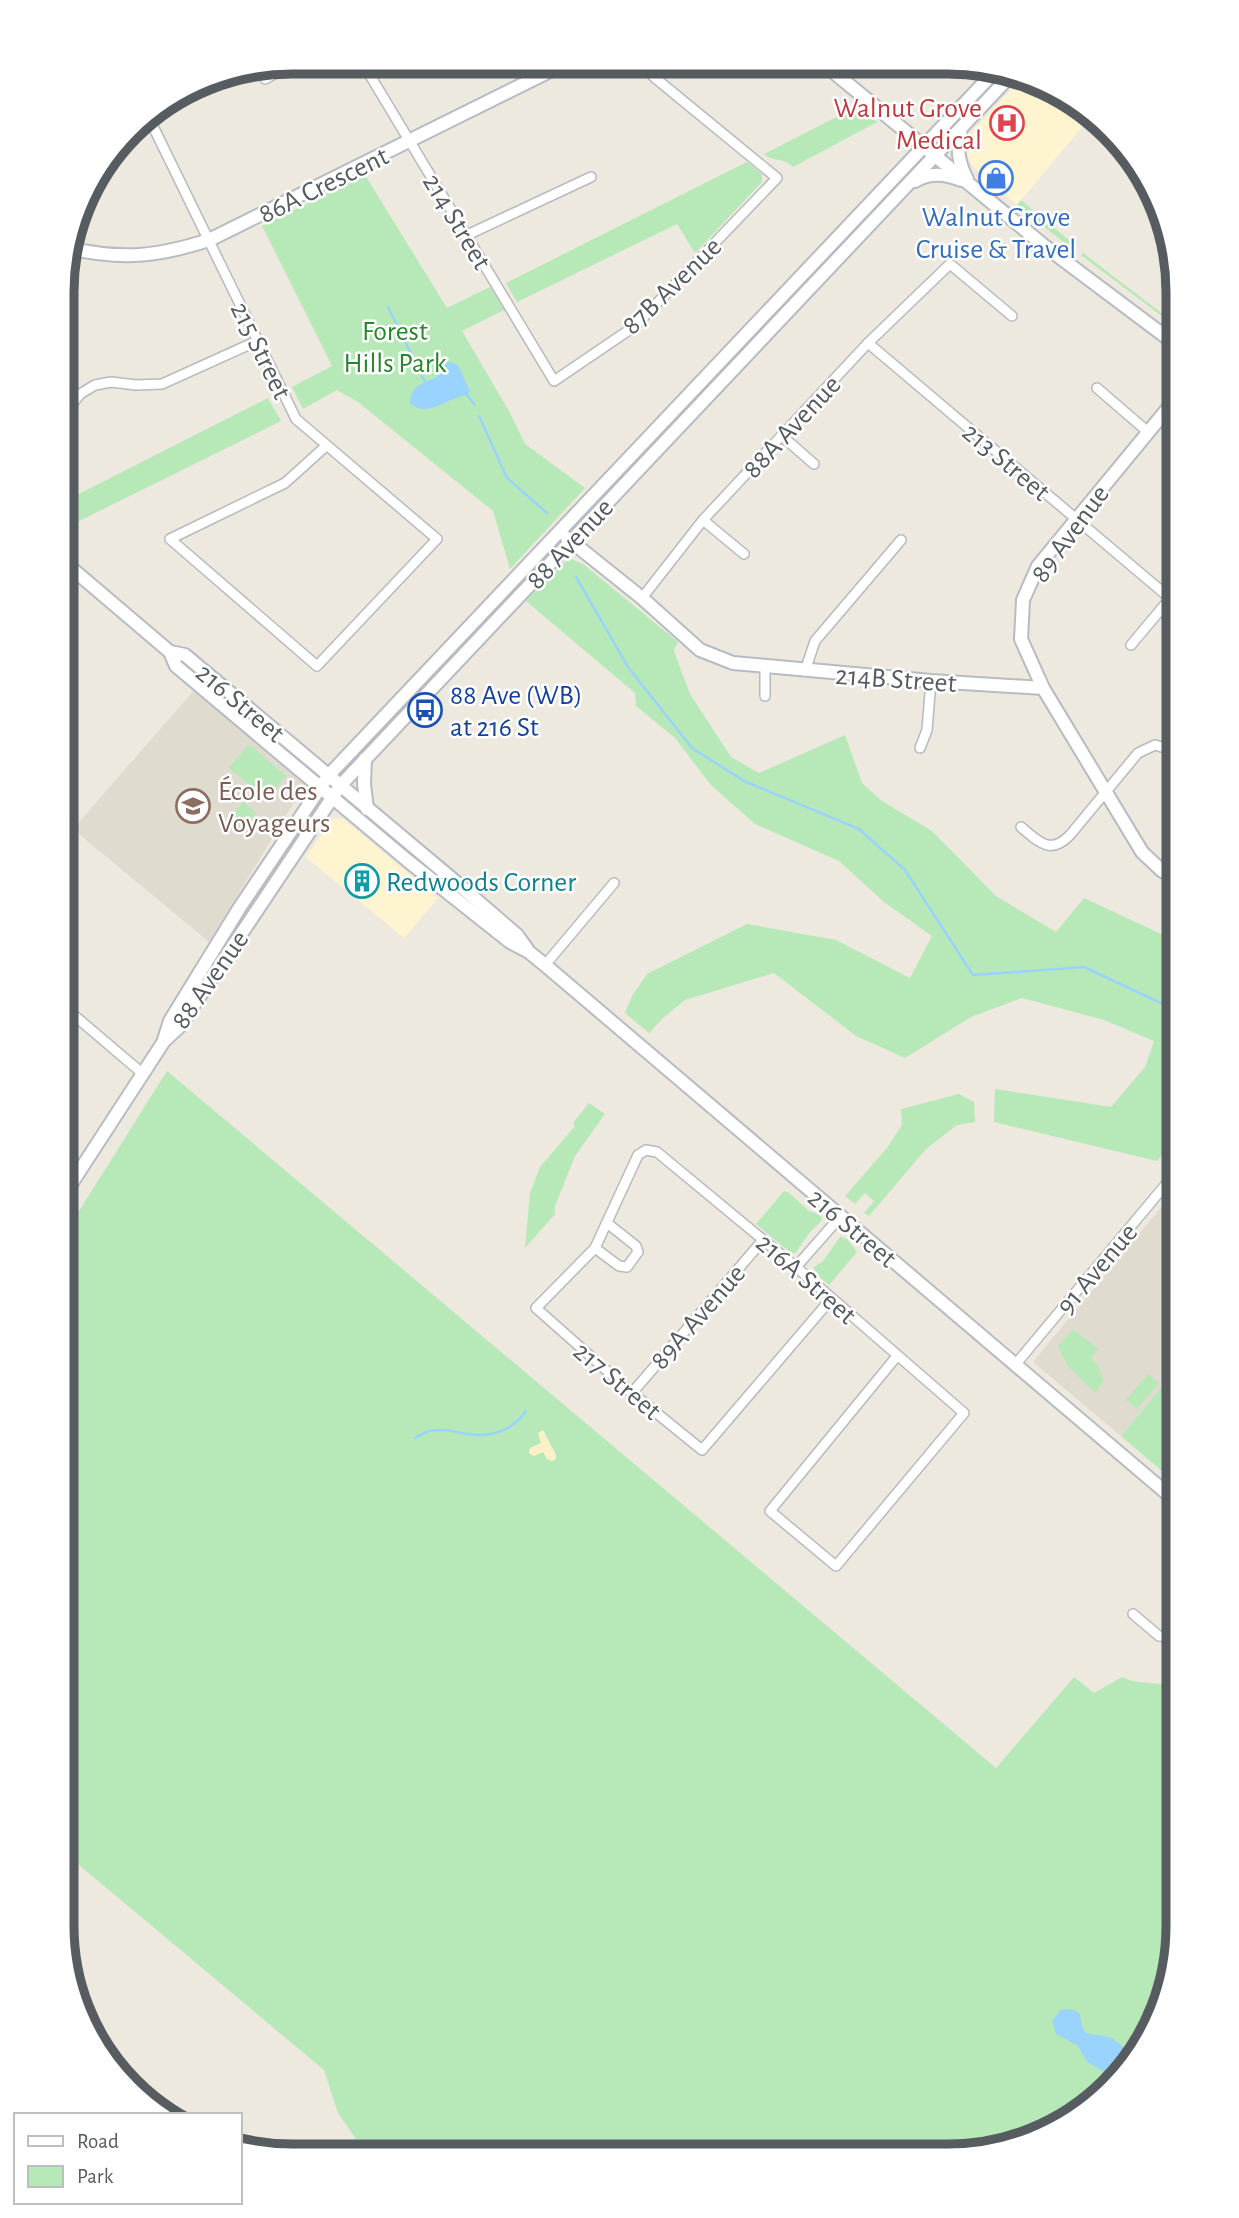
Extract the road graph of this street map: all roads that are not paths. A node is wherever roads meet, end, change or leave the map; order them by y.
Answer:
1 (369, 74) edge
2 (544, 74) edge
3 (651, 74) edge
4 (836, 74) edge
5 (273, 75) edge
6 (990, 78) edge
7 (265, 79) dead end
8 (1005, 82) edge
9 (152, 125) edge
10 (962, 127) junction
11 (410, 141) junction
12 (931, 151) junction
13 (591, 177) dead end
14 (968, 182) junction
15 (906, 186) junction
16 (465, 236) junction
17 (209, 240) junction
18 (78, 250) edge
19 (1012, 316) dead end
20 (1166, 337) edge
21 (257, 341) junction
22 (869, 343) junction
23 (554, 381) joint
24 (1097, 388) dead end
25 (74, 402) edge
26 (1166, 411) edge
27 (1148, 432) junction
28 (782, 436) junction
29 (326, 446) junction
30 (814, 464) dead end
31 (1075, 519) junction
32 (703, 520) junction
33 (558, 531) junction
34 (901, 540) dead end
35 (571, 541) junction
36 (744, 554) dead end
37 (74, 570) edge
38 (1166, 595) edge
39 (642, 598) junction
40 (1166, 610) edge
41 (1131, 645) dead end
42 (170, 652) junction
43 (765, 667) junction
44 (805, 671) junction
45 (931, 681) junction
46 (1043, 688) junction
47 (765, 696) dead end
48 (920, 748) dead end
49 (1166, 749) edge
50 (365, 759) junction
51 (328, 776) junction
52 (340, 786) junction
53 (319, 788) junction
54 (1105, 793) junction
55 (331, 797) junction
56 (367, 809) junction
57 (1021, 827) dead end
58 (1166, 873) edge
59 (614, 883) dead end
60 (529, 952) junction
61 (545, 965) junction
62 (74, 1015) edge
63 (164, 1041) junction
64 (142, 1073) junction
65 (74, 1179) edge
66 (1165, 1185) edge
67 (840, 1217) junction
68 (607, 1223) junction
69 (762, 1240) junction
70 (595, 1248) junction
71 (796, 1267) junction
72 (831, 1299) junction
73 (897, 1356) junction
74 (1015, 1365) junction
75 (632, 1393) junction
76 (1165, 1492) edge
77 (1133, 1614) dead end
78 (1165, 1636) edge

1 - 11 street, 214 Street
2 - 11 main road, 86A Crescent
3 - 23 street, 87B Avenue
4 - 12 main road
5 - 7 street
6 - 12 main road, 88 Avenue
8 - 10 main road, 88 Avenue
9 - 17 street, 215 Street
10 - 12 main road, 88 Avenue
10 - 14 main road
11 - 16 street, 214 Street
11 - 17 main road, 86A Crescent
12 - 14 main road
12 - 15 main road, 88 Avenue
12 - 33 main road, 88 Avenue
13 - 16 street
14 - 15 main road
14 - 20 main road
15 - 35 main road, 88 Avenue
16 - 23 street, 214 Street
17 - 18 main road, 86A Crescent
17 - 21 street, 215 Street
19 - 22 street, 88A Avenue
21 - 25 street
21 - 29 street, 215 Street
22 - 28 street, 88A Avenue
22 - 31 street, 213 Street
24 - 27 street
26 - 27 main road, 89 Avenue
27 - 31 main road, 89 Avenue
28 - 30 street
28 - 32 street, 88A Avenue
29 - 29 street, 215 Street
31 - 38 street, 213 Street
31 - 46 main road, 89 Avenue
32 - 36 street
32 - 39 street, 88A Avenue
33 - 35 main road, 214B Street
33 - 51 main road, 88 Avenue
34 - 44 street
35 - 39 main road, 214B Street
35 - 50 main road, 88 Avenue
37 - 42 main road, 216 Street
39 - 43 main road, 214B Street
40 - 41 street
42 - 51 main road, 216 Street
42 - 53 main road, 216 Street
43 - 44 main road, 214B Street
43 - 47 street
44 - 45 main road, 214B Street
45 - 46 main road, 214B Street
45 - 48 street
46 - 54 main road
49 - 54 street
50 - 52 main road, 88 Avenue
50 - 56 main road
51 - 52 main road, 216 Street
51 - 53 main road, 88 Avenue
52 - 55 main road, 88 Avenue
52 - 56 main road, 216 Street
53 - 55 main road, 216 Street
53 - 63 main road, 88 Avenue
54 - 57 street
54 - 58 main road
55 - 60 main road, 216 Street
55 - 63 main road, 88 Avenue
56 - 60 main road, 216 Street
59 - 61 street
60 - 61 main road, 216 Street
61 - 67 main road, 216 Street
62 - 64 street
63 - 64 main road, 88 Avenue
64 - 65 main road, 88 Avenue
66 - 74 street, 91 Avenue
67 - 71 street
67 - 74 main road, 216 Street
68 - 69 street, 216A Street
68 - 70 street
68 - 70 street
69 - 71 street, 216A Street
69 - 75 street, 89A Avenue
70 - 75 street, 217 Street
71 - 72 street, 216A Street
72 - 73 street, 216A Street
72 - 75 street, 217 Street
73 - 73 street, 216A Street
74 - 76 main road, 216 Street
77 - 78 street

